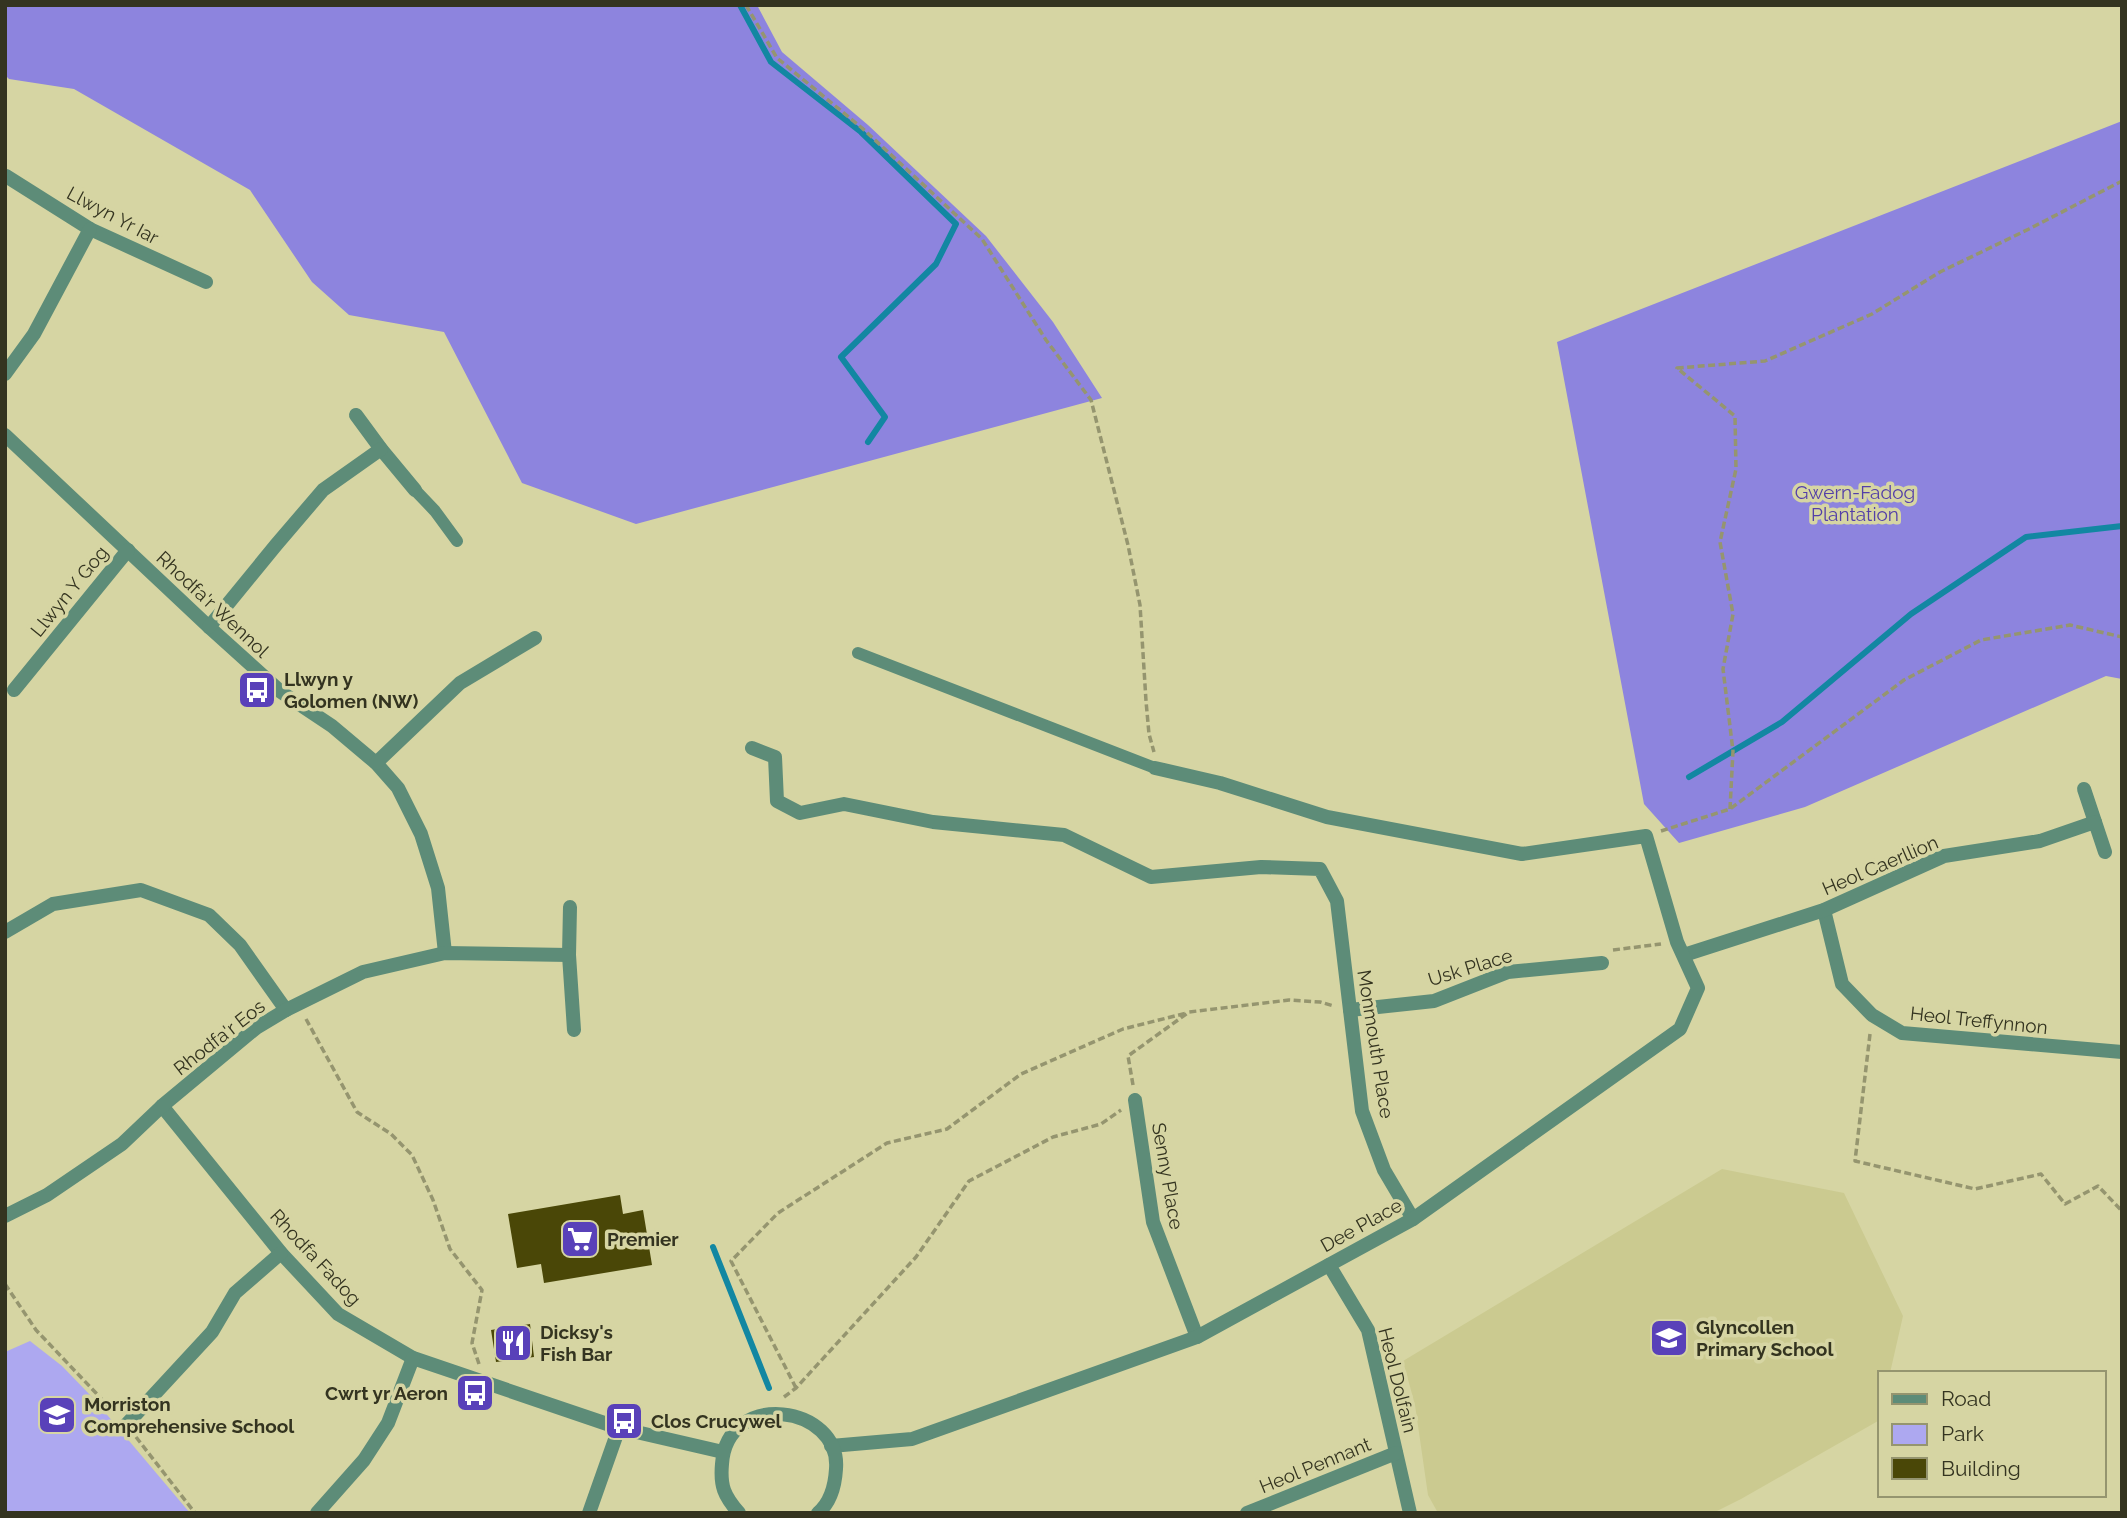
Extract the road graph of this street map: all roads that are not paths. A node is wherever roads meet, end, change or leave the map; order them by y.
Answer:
1 (6, 176) edge
2 (90, 229) junction
3 (206, 282) dead end
4 (5, 374) edge
5 (356, 415) dead end
6 (5, 435) edge
7 (381, 449) junction
8 (415, 490) joint
9 (457, 541) dead end
10 (128, 550) junction
11 (209, 627) junction
12 (536, 638) dead end
13 (858, 653) dead end
14 (13, 690) dead end
15 (752, 748) dead end
16 (376, 763) junction
17 (1155, 768) joint
18 (2084, 789) dead end
19 (2095, 822) junction
20 (2105, 852) dead end
21 (570, 907) dead end
22 (1824, 910) junction
23 (5, 932) edge
24 (1680, 949) junction
25 (445, 953) junction
26 (569, 955) junction
27 (1602, 963) road end
28 (292, 1008) junction
29 (1350, 1010) junction
30 (574, 1030) dead end
31 (2122, 1052) edge
32 (1135, 1100) road end
33 (162, 1106) junction
34 (5, 1216) edge
35 (1413, 1219) junction
36 (281, 1253) junction
37 (1329, 1265) junction
38 (1197, 1337) junction
39 (414, 1358) junction
40 (126, 1425) road end
41 (619, 1428) junction
42 (831, 1446) junction
43 (723, 1452) junction
44 (1396, 1453) junction
45 (317, 1513) edge
46 (589, 1513) edge
47 (739, 1513) edge
48 (818, 1513) edge
49 (1247, 1513) edge
50 (1410, 1513) edge

1 - 2 street, Llwyn Yr Iar
2 - 3 street, Llwyn Yr Iar
2 - 4 street
5 - 7 street
6 - 10 street, Rhodfa'r Wennol
7 - 8 street
7 - 11 street
8 - 9 lane
10 - 11 street, Rhodfa'r Wennol
10 - 14 street, Llwyn Y Gog
11 - 16 street, Rhodfa'r Wennol
12 - 16 street
13 - 17 lane
15 - 29 street, Monmouth Place
16 - 25 street, Rhodfa'r Wennol
17 - 24 street, Dee Place
18 - 19 street
19 - 20 street
19 - 22 street, Heol Caerllion
21 - 26 street
22 - 24 street, Heol Caerllion
22 - 31 street, Heol Treffynnon
23 - 28 street
24 - 35 street, Dee Place
25 - 26 street, Rhodfa'r Eos
25 - 28 street, Rhodfa'r Eos
26 - 30 street
27 - 29 street, Usk Place
28 - 33 street, Rhodfa'r Eos
29 - 35 street, Monmouth Place
32 - 38 street, Senny Place
33 - 34 street, Rhodfa'r Eos
33 - 36 street, Rhodfa Fadog
35 - 37 street, Dee Place
36 - 39 street, Rhodfa Fadog
36 - 40 street
37 - 38 street, Dee Place
37 - 44 street, Heol Dolfain
38 - 42 street, Dee Place
39 - 41 street, Rhodfa Fadog
39 - 45 street
41 - 43 street, Rhodfa Fadog
41 - 46 street
42 - 43 street
42 - 48 street
43 - 47 street
44 - 49 street, Heol Pennant
44 - 50 street, Heol Dolfain

